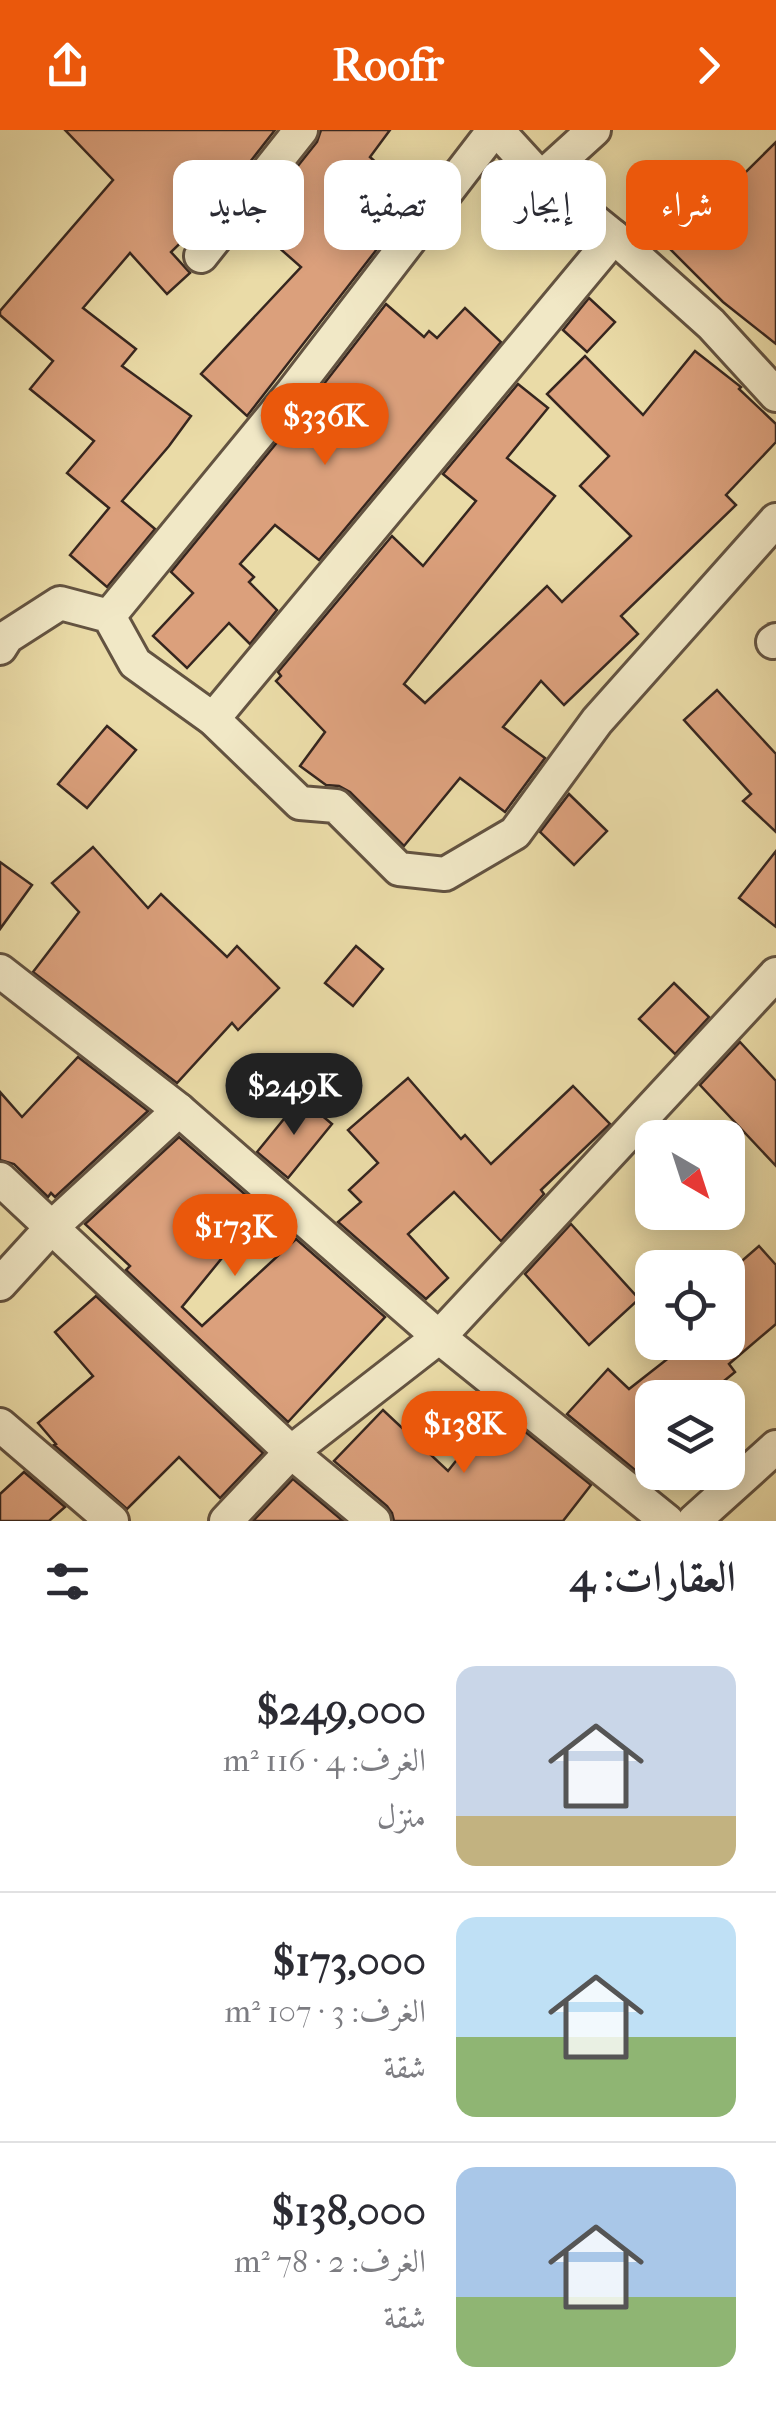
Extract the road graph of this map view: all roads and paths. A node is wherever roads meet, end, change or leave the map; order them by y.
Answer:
1 (301, 130) edge
2 (496, 130) edge
3 (594, 130) edge
4 (525, 160) edge
5 (562, 160) edge
6 (606, 230) edge
7 (614, 237) junction
8 (201, 256) dead end
9 (776, 395) edge
10 (776, 520) edge
11 (109, 616) junction
12 (0, 648) edge
13 (213, 719) junction
14 (0, 971) edge
15 (776, 974) edge
16 (179, 1110) junction
17 (0, 1179) edge
18 (51, 1228) junction
19 (0, 1284) edge
20 (438, 1337) junction
21 (0, 1424) edge
22 (776, 1446) edge
23 (291, 1452) junction
24 (112, 1521) edge
25 (226, 1521) edge
26 (374, 1521) edge
27 (667, 1521) edge
28 (694, 1521) edge

1 - 8 street
2 - 4 street
2 - 11 street
3 - 5 street
6 - 7 street
7 - 9 street
7 - 13 street
10 - 13 street
11 - 12 street
11 - 13 street
14 - 16 street
15 - 20 street
16 - 18 street
16 - 20 street
17 - 18 street
18 - 19 street
18 - 23 street
20 - 23 street
20 - 27 street
21 - 24 street
22 - 28 street
23 - 25 street
23 - 26 street

